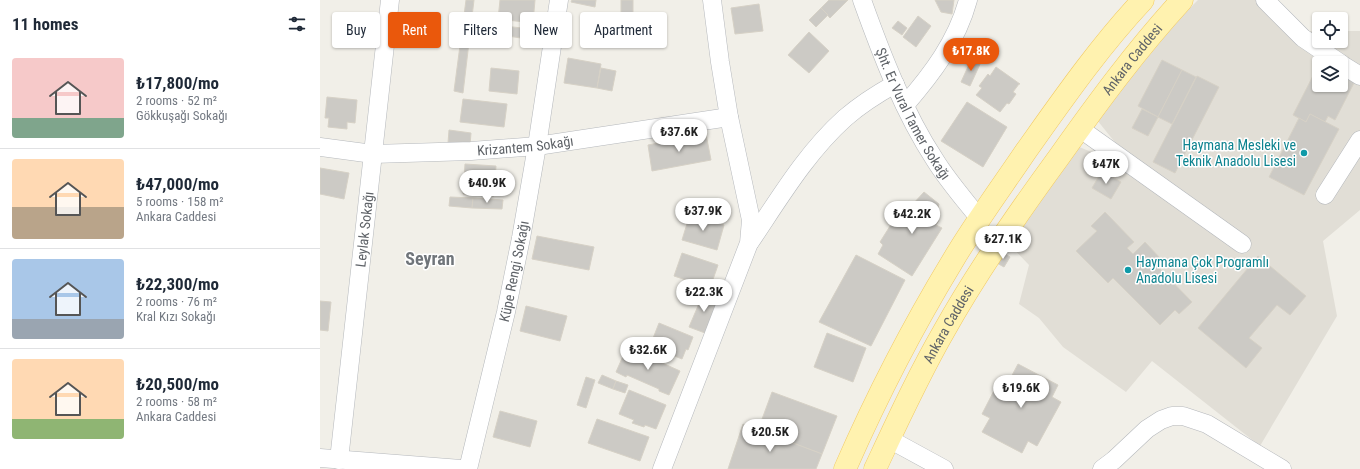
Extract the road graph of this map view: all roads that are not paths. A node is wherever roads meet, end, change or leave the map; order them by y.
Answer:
1 (390, 0) edge
2 (559, 0) edge
3 (712, 0) edge
4 (862, 0) edge
5 (968, 0) edge
6 (1143, 0) edge
7 (1182, 0) edge
8 (1265, 0) edge
9 (1330, 56) edge
10 (1348, 68) edge
11 (1360, 76) edge
12 (895, 84) junction
13 (905, 105) junction
14 (729, 117) junction
15 (1079, 128) junction
16 (1360, 140) edge
17 (536, 146) junction
18 (320, 147) edge
19 (373, 154) junction
20 (1325, 195) dead end
21 (980, 218) junction
22 (750, 243) junction
23 (1242, 244) dead end
24 (889, 439) junction
25 (320, 458) edge
26 (339, 460) junction
27 (461, 469) edge
28 (468, 469) edge
29 (662, 469) edge
30 (845, 469) edge
31 (876, 469) edge
32 (944, 469) edge
33 (1102, 469) edge
34 (1282, 469) edge

1 - 19 street, Leylak Sokağı
2 - 17 street, Küpe Rengi Sokağı
3 - 14 street
4 - 12 street, Şht. Er Vural Tamer Sokağı
5 - 13 street
6 - 21 main road, Ankara Caddesi
7 - 15 main road, Ankara Caddesi
8 - 9 street
10 - 11 street
12 - 13 street, Şht. Er Vural Tamer Sokağı
12 - 22 street
13 - 21 street, Şht. Er Vural Tamer Sokağı
14 - 17 street, Krizantem Sokağı
14 - 22 street
15 - 23 street
15 - 24 main road, Ankara Caddesi
16 - 20 street
17 - 19 street, Krizantem Sokağı
17 - 28 street, Küpe Rengi Sokağı
18 - 19 street, Krizantem Sokağı
19 - 26 street, Leylak Sokağı
21 - 30 main road, Ankara Caddesi
22 - 29 street
24 - 31 main road, Ankara Caddesi
24 - 32 street
25 - 26 street
26 - 27 street
33 - 34 street

